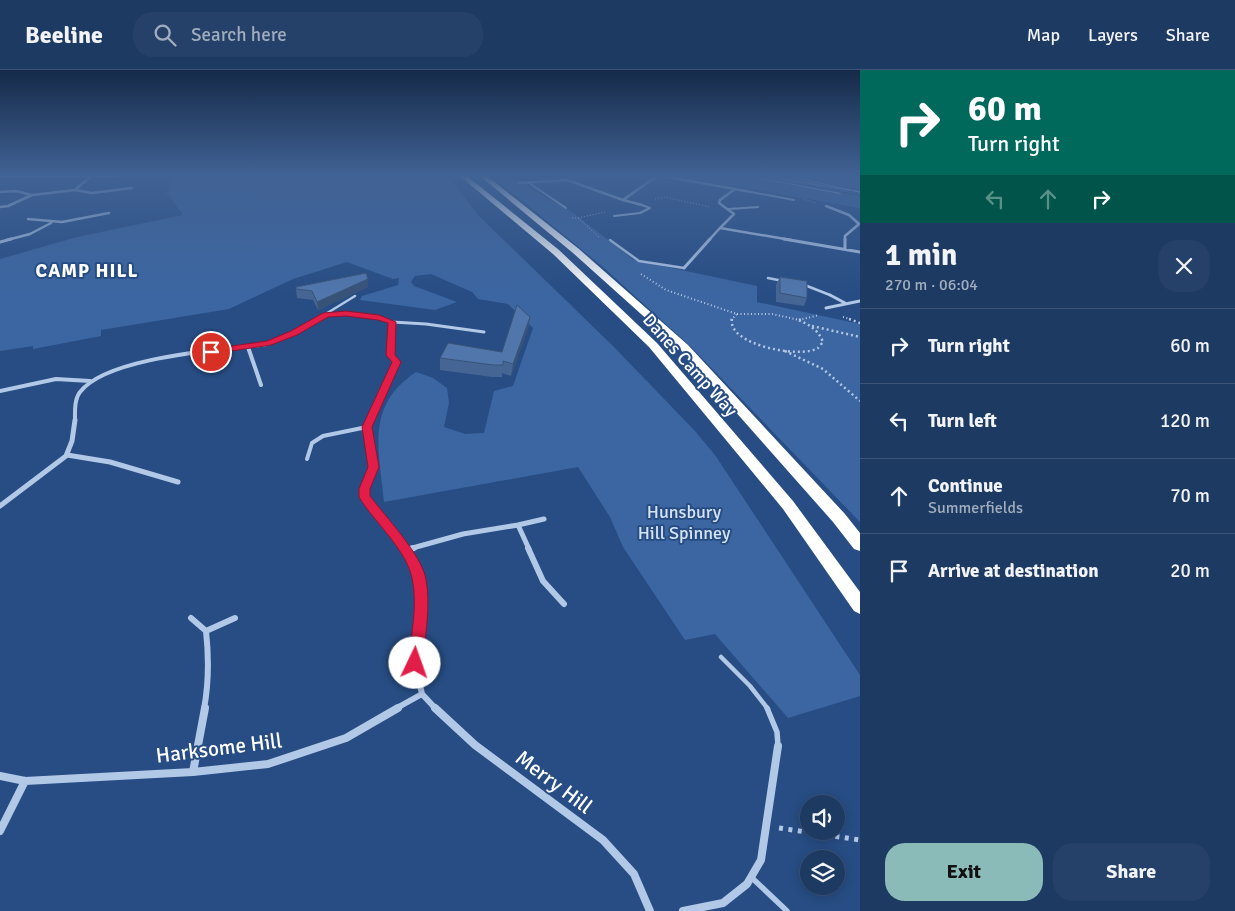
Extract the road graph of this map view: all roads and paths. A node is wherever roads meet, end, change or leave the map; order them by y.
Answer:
1 (100, 215) edge
2 (511, 215) edge
3 (532, 215) edge
4 (621, 215) edge
5 (733, 215) edge
6 (850, 215) edge
7 (614, 216) dead end
8 (571, 218) dead end
9 (28, 219) dead end
10 (51, 222) junction
11 (720, 228) junction
12 (599, 237) dead end
13 (610, 240) dead end
14 (0, 242) edge
15 (845, 249) junction
16 (860, 252) edge
17 (635, 268) dead end
18 (684, 268) joint
19 (768, 278) dead end
20 (784, 281) edge
21 (800, 284) edge
22 (830, 295) joint
23 (355, 296) edge
24 (860, 301) edge
25 (845, 303) junction
26 (826, 308) dead end
27 (326, 314) junction
28 (737, 314) junction
29 (392, 322) junction
30 (810, 325) junction
31 (484, 332) dead end
32 (860, 337) edge
33 (268, 344) joint
34 (248, 347) junction
35 (780, 349) junction
36 (90, 381) junction
37 (261, 385) dead end
38 (0, 391) edge
39 (860, 401) edge
40 (367, 427) junction
41 (67, 455) junction
42 (307, 459) dead end
43 (178, 482) dead end
44 (365, 497) joint
45 (0, 506) edge
46 (544, 518) dead end
47 (518, 525) junction
48 (860, 545) edge
49 (405, 550) junction
50 (564, 604) dead end
51 (860, 606) edge
52 (191, 618) dead end
53 (235, 618) dead end
54 (206, 631) junction
55 (721, 657) dead end
56 (422, 694) junction
57 (778, 746) joint
58 (193, 772) junction
59 (0, 776) edge
60 (25, 781) junction
61 (766, 826) junction
62 (0, 831) edge
63 (860, 840) edge
64 (751, 877) junction
65 (650, 911) edge
66 (683, 911) edge
67 (787, 911) edge

1 - 10 street
2 - 51 highway, Danes Camp Way
3 - 48 highway, Danes Camp Way
4 - 7 lane
5 - 11 street
6 - 15 street
8 - 12 path
9 - 10 street
10 - 14 street
11 - 15 street
11 - 18 street
13 - 18 lane
15 - 16 street
17 - 28 path
19 - 20 lane
21 - 22 lane
22 - 25 street
23 - 27 lane
24 - 25 street
25 - 26 street
27 - 29 lane
27 - 33 lane
28 - 30 path
28 - 35 path
29 - 31 lane
29 - 40 lane
30 - 32 path
30 - 35 path
33 - 34 street
34 - 36 street
34 - 37 street
35 - 39 path
36 - 38 street
36 - 41 street
40 - 42 lane
40 - 44 lane
41 - 43 street
41 - 45 street
44 - 49 street
46 - 47 street
47 - 49 street
47 - 50 street
49 - 56 street
52 - 54 street
53 - 54 street
54 - 58 street
55 - 57 lane
56 - 58 street, Harksome Hill
56 - 65 street, Merry Hill
57 - 61 street
58 - 60 street, Harksome Hill
59 - 60 street, Harksome Hill
60 - 62 street
61 - 63 path
61 - 64 street
64 - 66 street
64 - 67 lane

